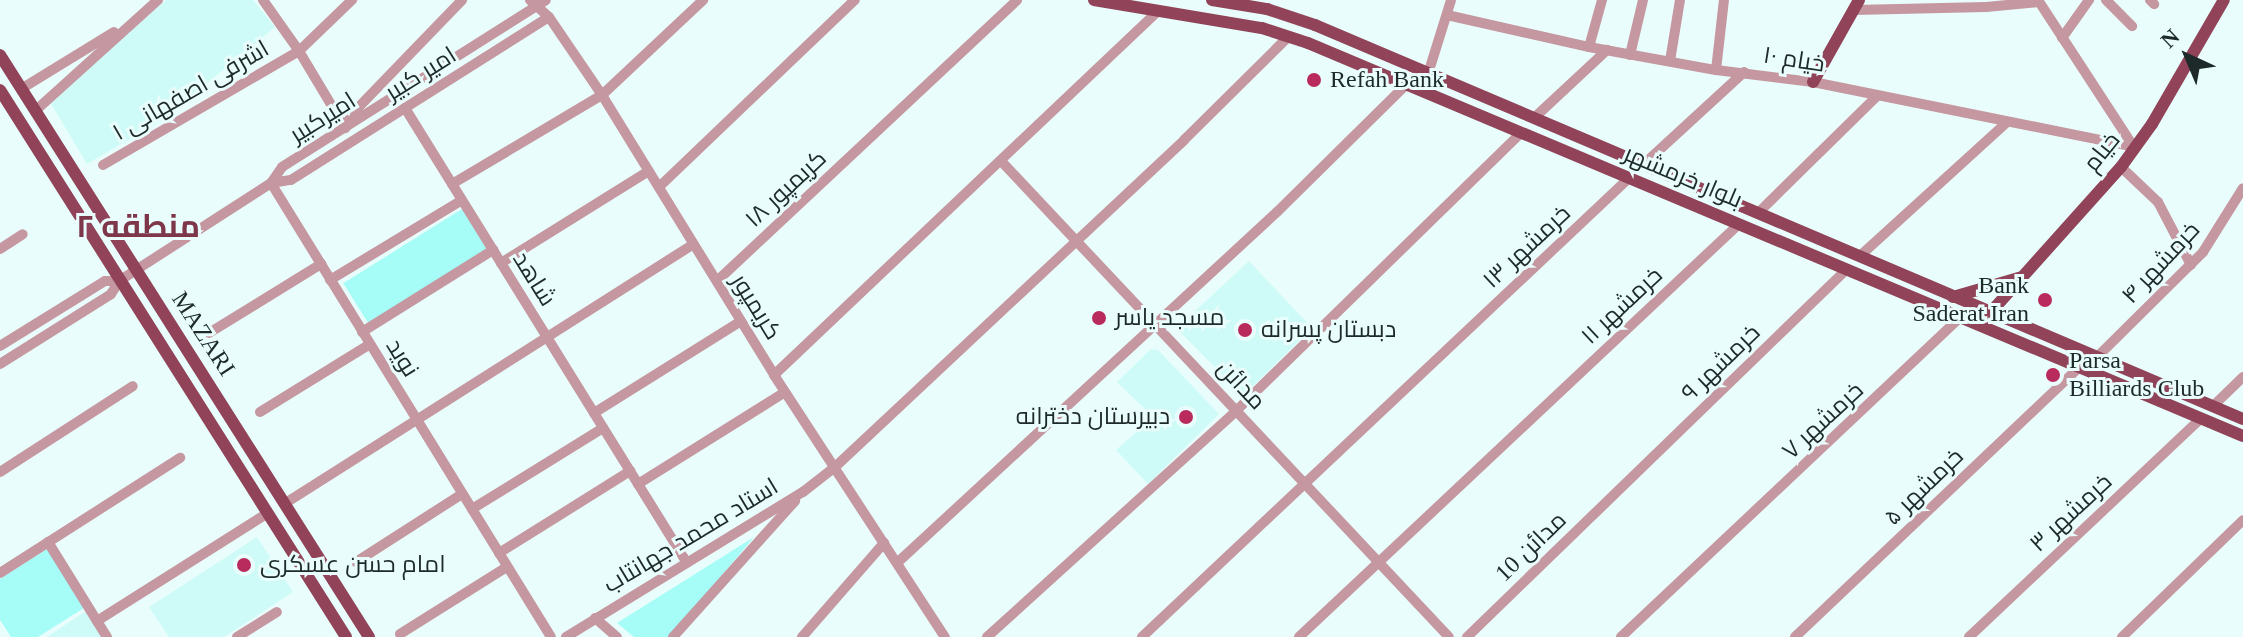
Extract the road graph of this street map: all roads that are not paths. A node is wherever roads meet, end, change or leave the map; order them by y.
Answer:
1 (158, 0) edge
2 (263, 0) edge
3 (352, 0) edge
4 (462, 0) edge
5 (703, 0) edge
6 (855, 0) edge
7 (1017, 0) edge
8 (1094, 0) edge
9 (1212, 0) edge
10 (1451, 0) edge
11 (1602, 0) edge
12 (1643, 0) edge
13 (1680, 0) edge
14 (1724, 0) edge
15 (2089, 0) edge
16 (2106, 0) edge
17 (2224, 0) edge
18 (2039, 1) edge
19 (538, 3) edge
20 (1858, 3) edge
21 (1158, 11) junction
22 (1447, 15) junction
23 (549, 17) junction
24 (133, 21) junction
25 (2132, 26) dead end
26 (1289, 36) junction
27 (2062, 38) junction
28 (1589, 47) junction
29 (1607, 50) junction
30 (299, 51) junction
31 (0, 55) edge
32 (1630, 55) junction
33 (1670, 61) junction
34 (1716, 70) junction
35 (1744, 72) junction
36 (1428, 74) junction
37 (1813, 82) junction
38 (1406, 85) junction
39 (21, 89) junction
40 (0, 90) edge
41 (602, 95) junction
42 (1877, 96) junction
43 (405, 108) junction
44 (35, 111) junction
45 (1534, 118) junction
46 (2006, 123) junction
47 (345, 128) junction
48 (1521, 133) junction
49 (2134, 147) junction
50 (1002, 162) junction
51 (1644, 164) junction
52 (103, 165) dead end
53 (2121, 167) junction
54 (649, 171) junction
55 (1629, 178) junction
56 (271, 183) junction
57 (452, 184) junction
58 (659, 187) junction
59 (2243, 188) edge
60 (1704, 190) junction
61 (462, 200) junction
62 (1693, 205) junction
63 (1758, 213) junction
64 (1739, 224) junction
65 (23, 234) dead end
66 (1075, 239) junction
67 (694, 244) junction
68 (0, 249) edge
69 (493, 250) junction
70 (1861, 255) junction
71 (501, 263) junction
72 (321, 264) junction
73 (2191, 265) junction
74 (1847, 269) junction
75 (135, 270) junction
76 (2022, 277) junction
77 (330, 280) junction
78 (119, 281) junction
79 (717, 281) junction
80 (1953, 297) junction
81 (1990, 313) junction
82 (1960, 317) junction
83 (741, 321) junction
84 (1156, 324) junction
85 (362, 332) junction
86 (209, 333) dead end
87 (547, 337) junction
88 (370, 344) junction
89 (0, 346) edge
90 (2097, 357) junction
91 (0, 364) edge
92 (2080, 367) junction
93 (774, 375) junction
94 (2243, 377) edge
95 (133, 386) dead end
96 (785, 392) junction
97 (2213, 406) junction
98 (1237, 410) junction
99 (260, 412) dead end
100 (594, 413) junction
101 (2201, 418) junction
102 (416, 419) junction
103 (2243, 419) edge
104 (603, 428) junction
105 (2243, 436) edge
106 (180, 458) dead end
107 (835, 467) junction
108 (630, 471) junction
109 (0, 472) edge
110 (638, 484) junction
111 (1305, 484) junction
112 (1623, 485) joint
113 (803, 492) junction
114 (462, 494) junction
115 (284, 504) junction
116 (472, 509) junction
117 (268, 513) junction
118 (2243, 520) edge
119 (48, 542) junction
120 (884, 543) junction
121 (499, 553) junction
122 (356, 562) dead end
123 (1378, 562) junction
124 (687, 563) junction
125 (897, 563) junction
126 (507, 567) junction
127 (2, 568) edge
128 (338, 590) junction
129 (322, 600) junction
130 (277, 612) dead end
131 (595, 618) junction
132 (97, 621) junction
133 (400, 634) dead end
134 (941, 635) edge
135 (107, 637) edge
136 (237, 637) edge
137 (346, 637) edge
138 (369, 637) edge
139 (551, 637) edge
140 (566, 637) edge
141 (617, 637) edge
142 (673, 637) edge
143 (802, 637) edge
144 (987, 637) edge
145 (1142, 637) edge
146 (1299, 637) edge
147 (1449, 637) edge
148 (1467, 637) edge
149 (1621, 637) edge
150 (1795, 637) edge
151 (1969, 637) edge
152 (2122, 637) edge

1 - 24 street
2 - 30 street
3 - 30 street, اشرفی اصفهانی ۱
4 - 47 street
5 - 41 street
6 - 58 street
7 - 79 street, کریمپور ۱۸
8 - 21 main road, بلوار خرمشهر
9 - 36 main road, بلوار خرمشهر
10 - 22 street
11 - 28 street
12 - 32 street
13 - 33 street
14 - 34 street
15 - 27 street
16 - 25 street
17 - 49 main road, خیام
18 - 20 street
18 - 27 street
19 - 23 street, کریمپور
19 - 47 street, امیرکبیر
20 - 37 main road
21 - 26 main road, بلوار خرمشهر
21 - 50 street
22 - 28 street, خیام ۱۰
22 - 36 street
23 - 41 street, کریمپور
23 - 43 street, امیر کبیر
24 - 39 street
24 - 44 street
26 - 38 main road, بلوار خرمشهر
26 - 66 street, استاد محمد جهانتاب
27 - 49 street
28 - 29 street, خیام ۱۰
29 - 32 street, خیام ۱۰
29 - 45 street
30 - 47 street
30 - 52 street, اشرفی اصفهانی ۱
31 - 39 main road, MAZARI
32 - 33 street, خیام ۱۰
33 - 34 street, خیام ۱۰
34 - 35 street, خیام ۱۰
35 - 37 street, خیام ۱۰
35 - 51 street
36 - 45 main road, بلوار خرمشهر
37 - 42 street, خیام ۱۰
38 - 48 main road, بلوار خرمشهر
38 - 84 street
39 - 44 main road, MAZARI
40 - 78 main road, MAZARI
41 - 54 street, کریمپور
41 - 57 street
42 - 46 street, خیام ۱۰
42 - 63 street
43 - 56 street, امیر کبیر
43 - 57 street, شاهد
44 - 75 main road, MAZARI
45 - 51 main road, بلوار خرمشهر
46 - 49 street, خیام ۱۰
46 - 70 street
47 - 56 street, امیرکبیر
48 - 55 main road, بلوار خرمشهر
48 - 98 street
49 - 53 main road, خیام
50 - 66 street, مدائن
50 - 93 street
51 - 60 main road, بلوار خرمشهر
53 - 73 street
53 - 76 main road, خیام
54 - 58 street, کریمپور
54 - 71 street
55 - 62 main road, بلوار خرمشهر
55 - 111 street, خرمشهر ۱۳
56 - 72 street, نوید
56 - 75 street, امیرکبیر
57 - 61 street, شاهد
58 - 67 street, کریمپور
59 - 73 street, خرمشهر ۴
60 - 62 main road
60 - 63 main road, بلوار خرمشهر
61 - 69 street, شاهد
61 - 77 street
62 - 64 main road, بلوار خرمشهر
63 - 70 main road, بلوار خرمشهر
64 - 74 main road, بلوار خرمشهر
64 - 123 street, خرمشهر ۱۱
65 - 68 street
66 - 84 street, مدائن
66 - 107 street, استاد محمد جهانتاب
67 - 79 street, کریمپور
67 - 87 street
69 - 71 street, شاهد
69 - 85 street
70 - 80 main road, بلوار خرمشهر
71 - 87 street, شاهد
72 - 77 street, نوید
72 - 86 street
73 - 90 street, خرمشهر ۴
74 - 82 main road, بلوار خرمشهر
74 - 112 street, خرمشهر ۹
75 - 78 street
75 - 115 main road, MAZARI
76 - 80 main road
76 - 81 main road, خیام
77 - 85 street, نوید
78 - 89 street
78 - 91 street
78 - 117 main road, MAZARI
79 - 83 street, کریمپور
80 - 81 main road, بلوار خرمشهر
81 - 90 main road, بلوار خرمشهر
82 - 92 main road, بلوار خرمشهر
82 - 149 street, خرمشهر ۷
83 - 93 street, کریمپور
83 - 100 street
84 - 98 street, مدائن
84 - 125 street
85 - 88 street, نوید
87 - 100 street, شاهد
87 - 102 street
88 - 99 street
88 - 102 street, نوید
90 - 97 main road, بلوار خرمشهر
92 - 101 main road, بلوار خرمشهر
92 - 150 street, خرمشهر ۵
93 - 96 street, کریمپور
94 - 97 street
95 - 109 street
96 - 107 street, کریمپور
96 - 110 street
97 - 101 main road
97 - 103 main road, بلوار خرمشهر
98 - 111 street, مدائن
98 - 144 street
100 - 104 street, شاهد
101 - 105 main road, بلوار خرمشهر
101 - 151 street, خرمشهر ۳
102 - 114 street, نوید
102 - 115 street
104 - 108 street, شاهد
104 - 116 street
106 - 119 street
107 - 113 street, استاد محمد جهانتاب
107 - 120 street, کریمپور
108 - 110 street, شاهد
108 - 121 street
110 - 124 street, شاهد
111 - 123 street, مدائن
111 - 145 street, خرمشهر ۱۳
112 - 148 street, مدائن 10
113 - 124 street, استاد محمد جهانتاب
113 - 142 street
114 - 116 street, نوید
114 - 122 street
115 - 128 main road, MAZARI
116 - 121 street, نوید
117 - 129 main road, MAZARI
117 - 132 street
118 - 152 street
119 - 127 street
119 - 132 street
120 - 125 street, کریمپور
120 - 143 street
121 - 126 street, نوید
123 - 146 street, خرمشهر ۱۱
123 - 147 street, مدائن
124 - 131 street, استاد محمد جهانتاب
125 - 134 street, کریمپور
126 - 133 street
126 - 139 street, نوید
128 - 129 main road
128 - 138 main road, MAZARI
129 - 137 main road, MAZARI
130 - 136 street
131 - 140 street, استاد محمد جهانتاب
131 - 141 street
132 - 135 street

